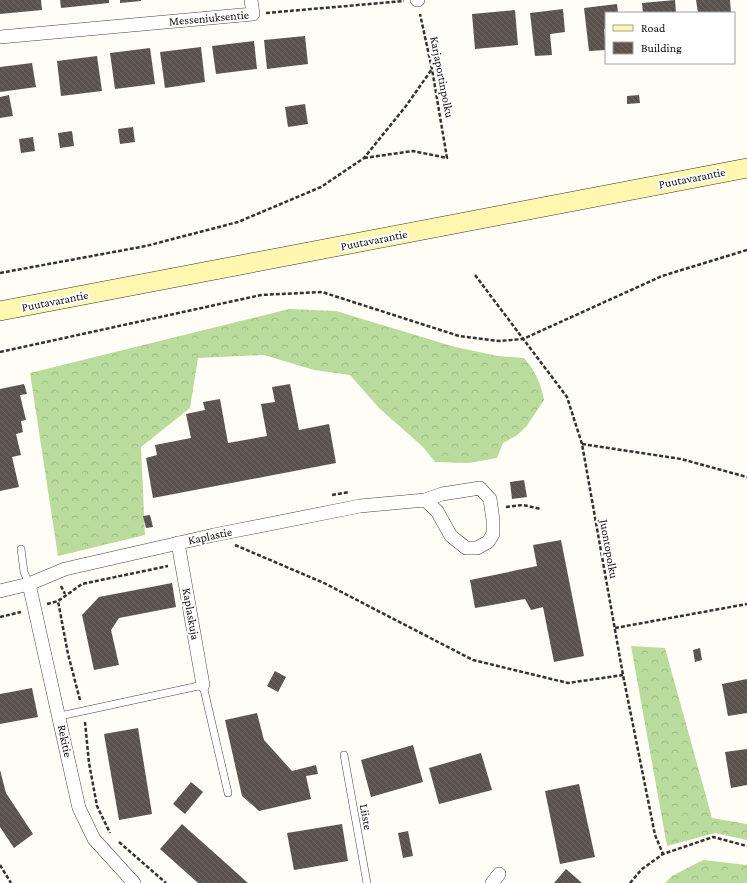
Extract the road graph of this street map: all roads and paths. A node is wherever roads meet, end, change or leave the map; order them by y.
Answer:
1 (251, 0) edge
2 (417, 0) edge
3 (253, 14) junction
4 (0, 37) edge
5 (432, 69) junction
6 (364, 158) junction
7 (747, 168) edge
8 (747, 250) edge
9 (0, 273) edge
10 (475, 275) dead end
11 (0, 311) edge
12 (523, 339) junction
13 (0, 352) edge
14 (582, 444) junction
15 (747, 477) edge
16 (425, 500) junction
17 (492, 509) junction
18 (541, 509) dead end
19 (214, 535) junction
20 (178, 543) junction
21 (20, 550) dead end
22 (29, 584) junction
23 (0, 591) edge
24 (747, 604) edge
25 (614, 628) junction
26 (623, 675) junction
27 (203, 685) junction
28 (60, 716) junction
29 (344, 755) dead end
30 (228, 793) dead end
31 (747, 846) edge
32 (663, 854) junction
33 (0, 865) edge
34 (11, 883) edge
35 (134, 883) edge
36 (367, 883) edge
37 (630, 883) edge

1 - 3 street
2 - 3 path, Messeniuksentie
2 - 5 path, Karjaportinpolku
3 - 4 street, Messeniuksentie
5 - 6 path
5 - 6 path, Karjaportinpolku
6 - 9 path
7 - 11 main road, Puutavarantie
8 - 12 path
10 - 12 path, Juontopolku
12 - 13 path
12 - 14 path, Juontopolku
14 - 15 path
14 - 25 path, Juontopolku
16 - 17 street, Kaplastie
16 - 17 street, Kaplastie
16 - 19 street, Kaplastie
17 - 18 path
19 - 20 street, Kaplastie
19 - 26 path
20 - 22 street, Kaplastie
20 - 27 street, Kaplaskuja
21 - 22 lane
22 - 23 street, Kaplastie
22 - 28 street, Rekitie
24 - 25 path
25 - 26 path, Juontopolku
26 - 32 path, Juontopolku
27 - 28 lane
27 - 30 lane
28 - 35 street, Rekitie
29 - 36 lane, Liiste
31 - 32 path
32 - 37 path
33 - 34 path

